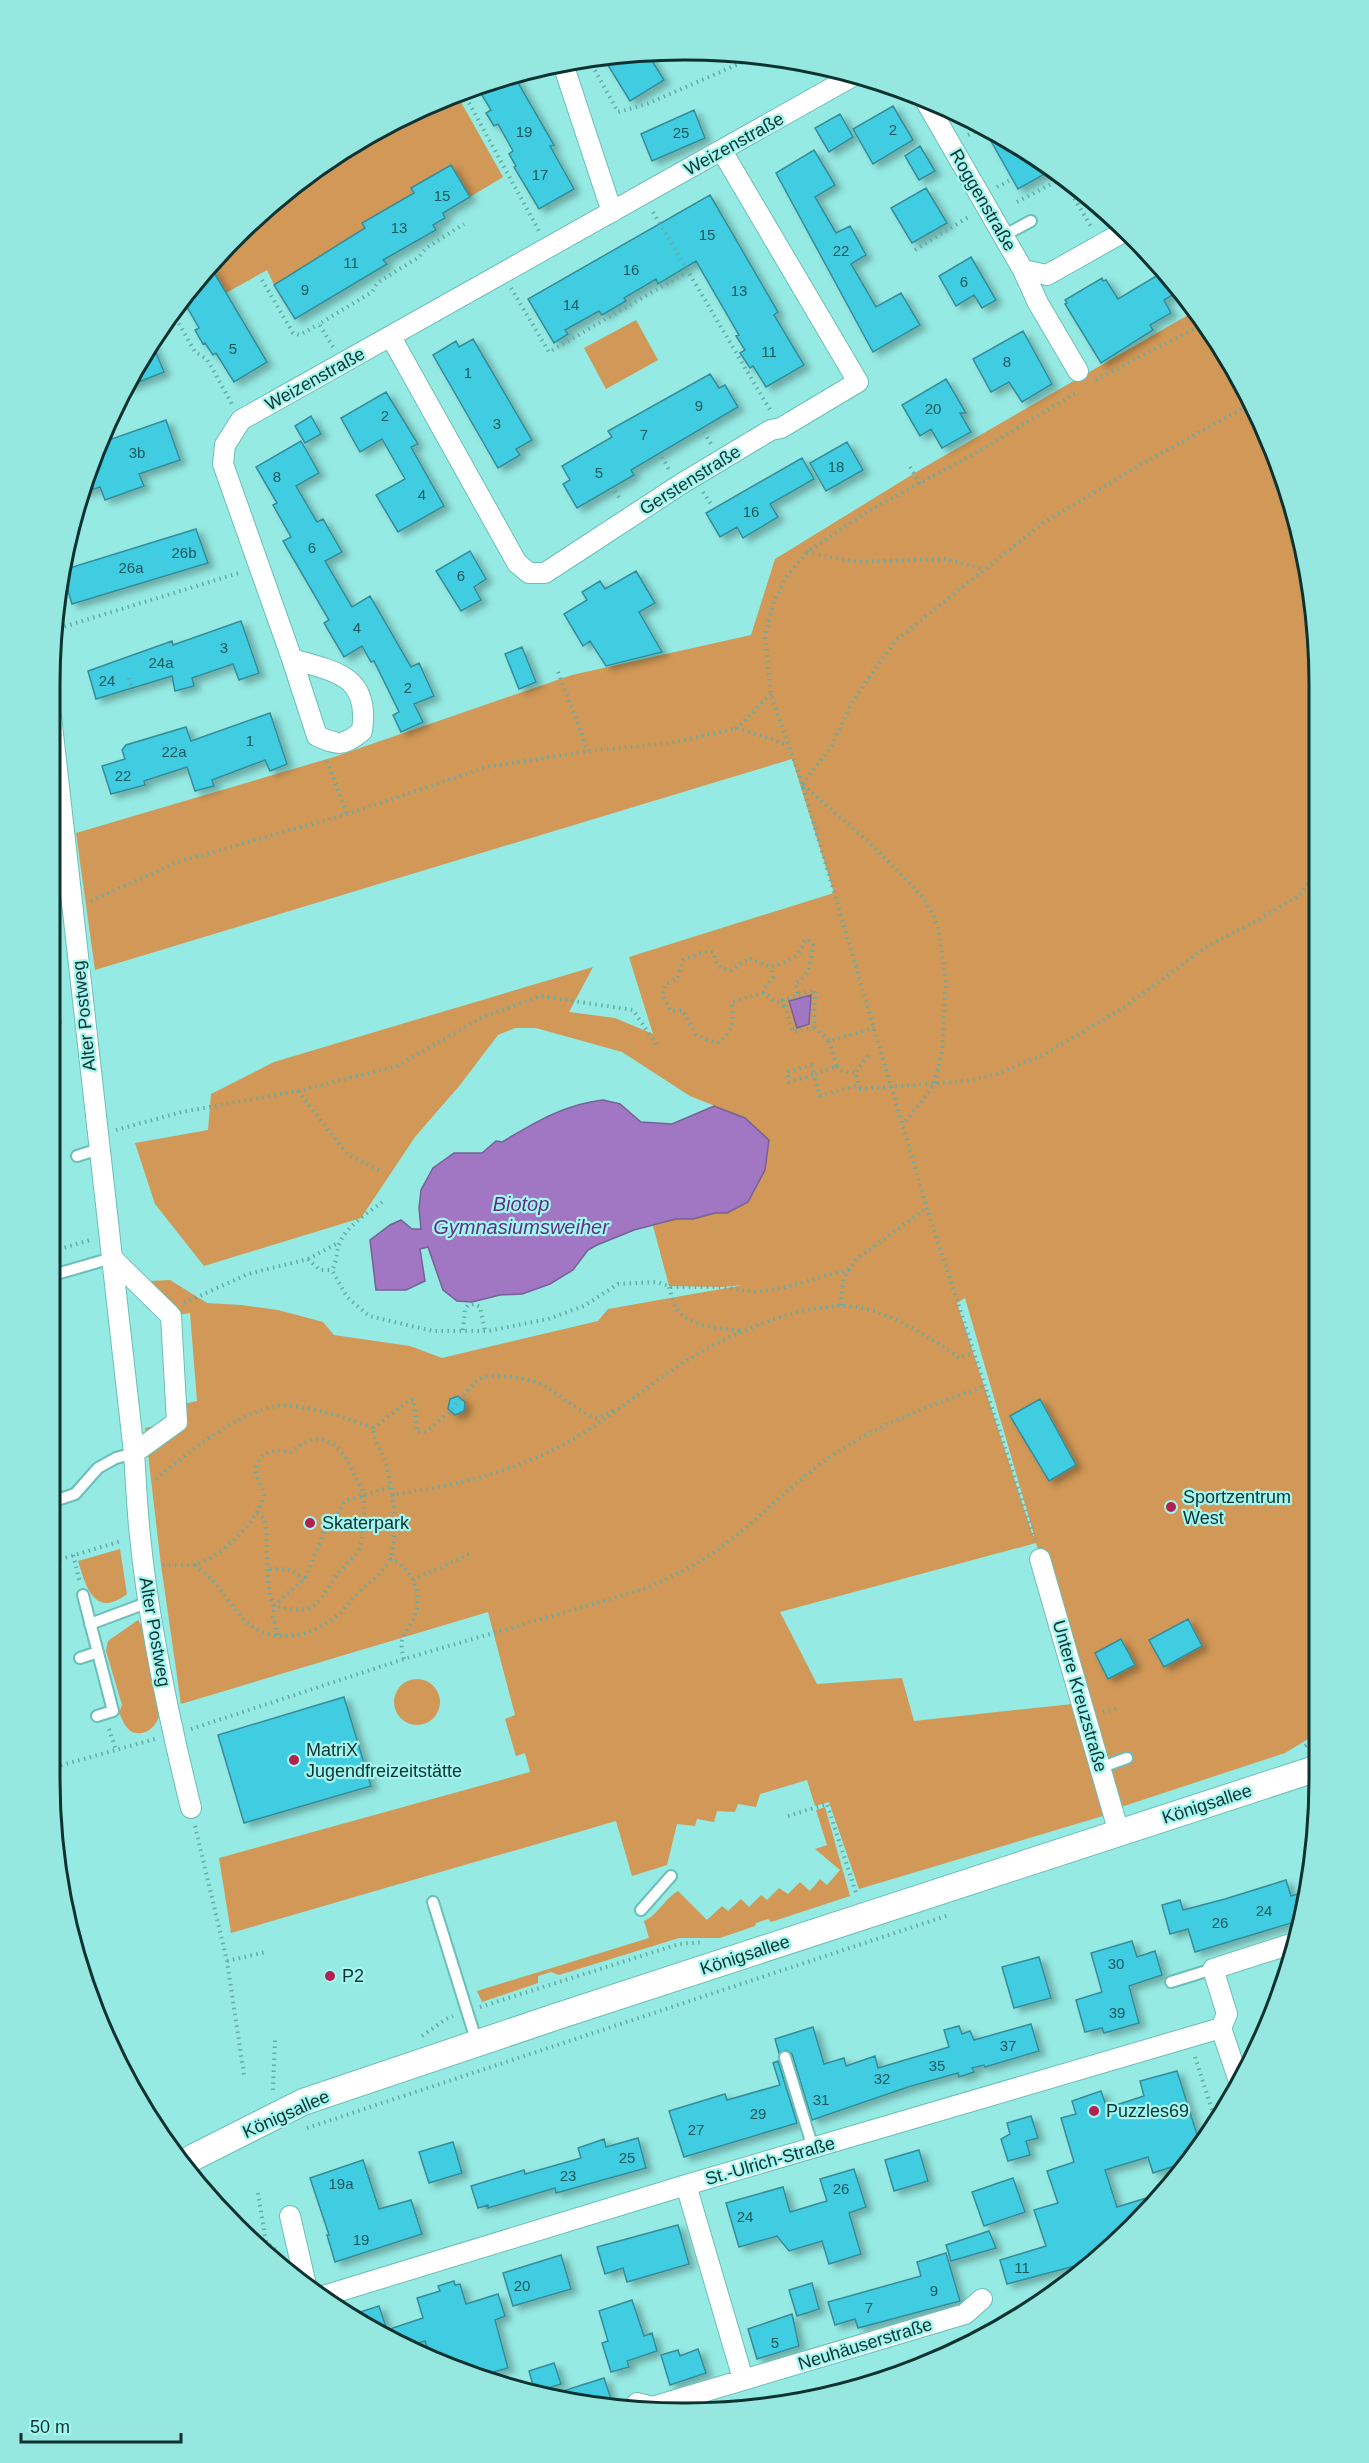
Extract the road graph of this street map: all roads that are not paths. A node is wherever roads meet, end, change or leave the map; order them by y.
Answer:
1 (566, 72) edge
2 (843, 80) edge
3 (933, 112) edge
4 (722, 151) junction
5 (612, 212) junction
6 (1032, 221) dead end
7 (1003, 236) junction
8 (1118, 236) edge
9 (1023, 270) junction
10 (390, 337) junction
11 (1078, 371) dead end
12 (292, 659) junction
13 (60, 800) edge
14 (98, 1142) junction
15 (77, 1156) dead end
16 (112, 1258) junction
17 (60, 1273) edge
18 (134, 1453) junction
19 (60, 1500) edge
20 (1040, 1558) road end
21 (83, 1595) dead end
22 (149, 1602) junction
23 (90, 1624) junction
24 (98, 1652) junction
25 (80, 1658) dead end
26 (101, 1715) road end
27 (1127, 1758) dead end
28 (1102, 1767) junction
29 (1309, 1771) edge
30 (191, 1808) road end
31 (1119, 1833) junction
32 (671, 1876) dead end
33 (433, 1902) dead end
34 (641, 1910) dead end
35 (1286, 1945) edge
36 (1213, 1969) junction
37 (1171, 1982) dead end
38 (1221, 2028) junction
39 (477, 2043) junction
40 (785, 2057) dead end
41 (1236, 2072) edge
42 (813, 2148) junction
43 (190, 2160) edge
44 (686, 2185) junction
45 (290, 2216) dead end
46 (303, 2273) edge
47 (332, 2293) edge
48 (982, 2299) dead end
49 (743, 2379) junction
50 (666, 2403) edge

1 - 5 street
2 - 4 street, Weizenstraße
3 - 7 street, Roggenstraße
4 - 5 street, Weizenstraße
4 - 10 street, Gerstenstraße
5 - 10 street, Weizenstraße
6 - 7 lane
7 - 9 street, Roggenstraße
8 - 9 street, Roggenstraße
9 - 11 street, Roggenstraße
10 - 12 street, Weizenstraße
12 - 12 street, Weizenstraße
13 - 14 street, Alter Postweg
14 - 15 lane
14 - 16 street, Alter Postweg
16 - 17 lane
16 - 18 street, Alter Postweg
16 - 18 street
18 - 19 lane
18 - 22 street, Alter Postweg
20 - 28 street, Untere Kreuzstraße
21 - 23 lane
22 - 23 lane
22 - 30 street, Alter Postweg
23 - 24 lane
24 - 25 lane
24 - 26 lane
27 - 28 lane
28 - 31 street, Untere Kreuzstraße
29 - 31 street, Königsallee
31 - 39 street, Königsallee
32 - 34 lane
33 - 39 lane
35 - 36 street
36 - 37 lane
36 - 38 street
38 - 41 street
38 - 42 street, St.-Ulrich-Straße
39 - 43 street, Königsallee
40 - 42 lane
42 - 44 street, St.-Ulrich-Straße
44 - 47 street, St.-Ulrich-Straße
44 - 49 street
45 - 46 street
48 - 49 street, Neuhäuserstraße
49 - 50 street, Neuhäuserstraße

